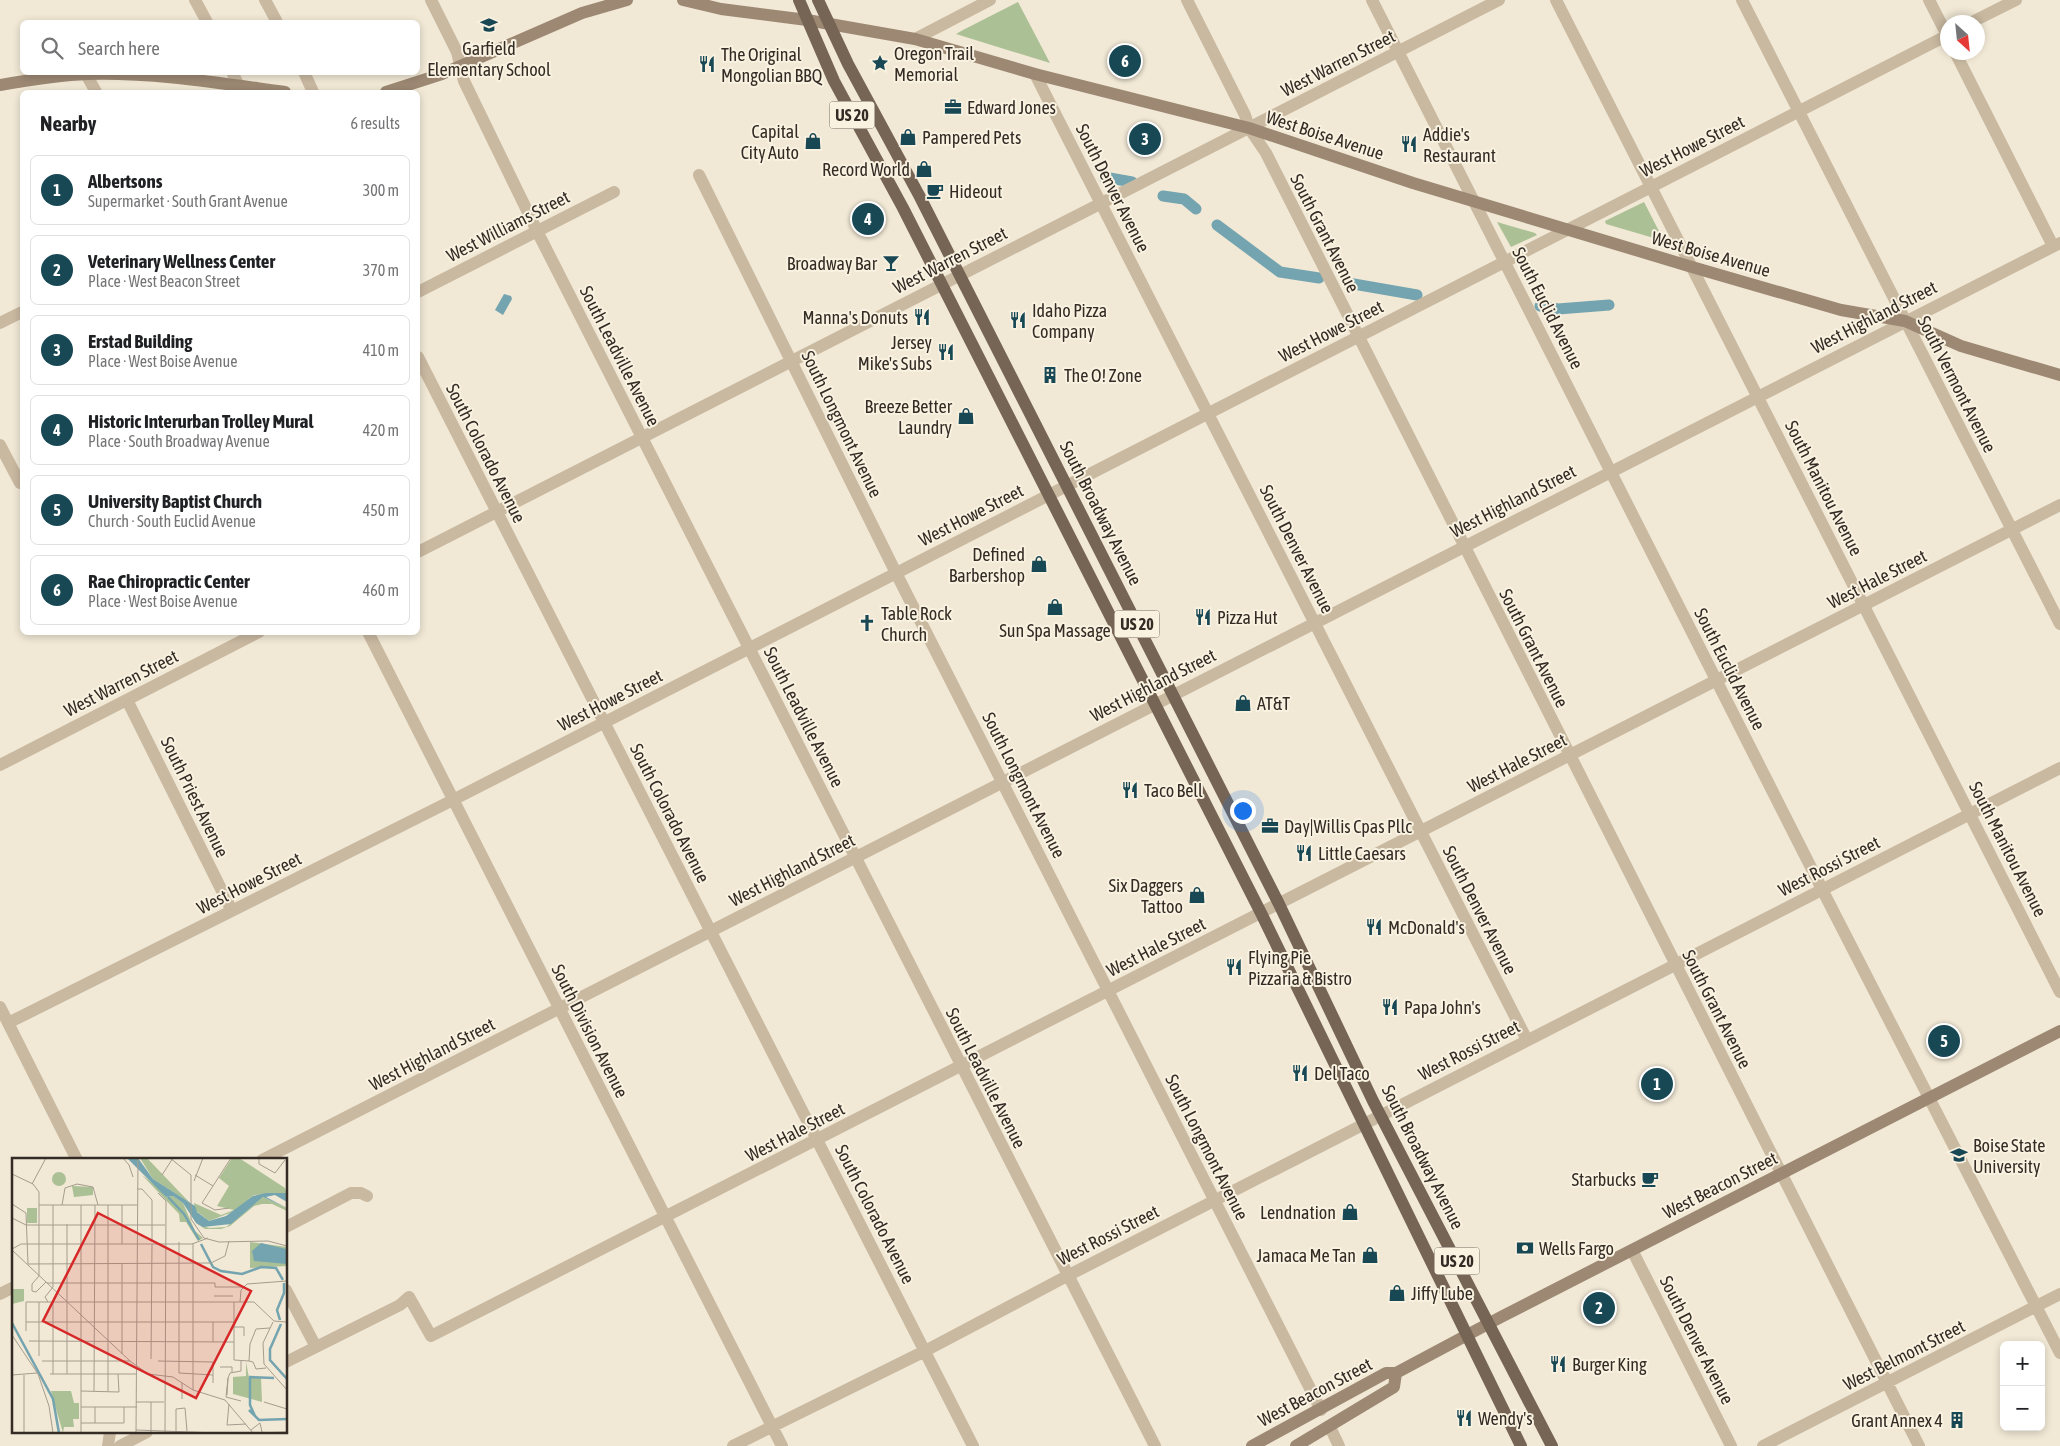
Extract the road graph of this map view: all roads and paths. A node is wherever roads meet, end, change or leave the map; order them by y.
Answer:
1 (196, 0) edge
2 (265, 0) edge
3 (431, 0) edge
4 (627, 0) edge
5 (683, 0) edge
6 (799, 0) edge
7 (818, 0) edge
8 (990, 0) edge
9 (1186, 0) edge
10 (1372, 0) edge
11 (1499, 0) edge
12 (1556, 0) edge
13 (1742, 0) edge
14 (1928, 0) edge
15 (2016, 0) edge
16 (1985, 16) edge
17 (206, 20) edge
18 (276, 20) edge
19 (807, 20) junction
20 (1940, 23) edge
21 (831, 25) junction
22 (915, 39) junction
23 (1940, 40) edge
24 (1398, 51) junction
25 (1959, 60) edge
26 (460, 66) junction
27 (1035, 74) junction
28 (78, 75) edge
29 (87, 75) edge
30 (114, 75) edge
31 (234, 75) edge
32 (305, 75) edge
33 (0, 85) edge
34 (239, 86) junction
35 (95, 90) edge
36 (270, 90) edge
37 (312, 90) edge
38 (392, 90) edge
39 (1799, 111) junction
40 (1249, 128) junction
41 (699, 175) dead end
42 (1651, 187) junction
43 (614, 192) dead end
44 (1475, 200) junction
45 (1101, 203) junction
46 (1567, 230) junction
47 (537, 231) junction
48 (2057, 244) edge
49 (1505, 262) junction
50 (1692, 267) junction
51 (960, 275) junction
52 (942, 284) junction
53 (420, 291) edge
54 (20, 313) edge
55 (1905, 320) junction
56 (0, 323) edge
57 (1358, 338) junction
58 (420, 361) edge
59 (791, 361) junction
60 (2060, 375) edge
61 (1758, 396) junction
62 (1208, 414) junction
63 (642, 437) junction
64 (0, 445) edge
65 (1610, 471) junction
66 (20, 481) edge
67 (1067, 486) junction
68 (1049, 495) junction
69 (2060, 505) edge
70 (496, 512) junction
71 (2012, 530) junction
72 (1463, 546) junction
73 (420, 551) edge
74 (896, 573) junction
75 (1864, 605) junction
76 (1314, 622) junction
77 (2060, 624) edge
78 (253, 635) edge
79 (370, 635) edge
80 (749, 648) junction
81 (1716, 680) junction
82 (1173, 694) junction
83 (127, 700) junction
84 (1154, 704) junction
85 (604, 722) junction
86 (1569, 756) junction
87 (0, 765) edge
88 (2060, 768) edge
89 (1002, 782) junction
90 (453, 800) junction
91 (1970, 814) junction
92 (1421, 832) junction
93 (854, 857) junction
94 (1822, 889) junction
95 (1279, 904) junction
96 (232, 911) junction
97 (1261, 913) junction
98 (711, 931) junction
99 (1675, 965) junction
100 (1108, 991) junction
101 (2060, 992) edge
102 (0, 1007) edge
103 (559, 1009) junction
104 (8, 1023) junction
105 (2060, 1031) edge
106 (1527, 1040) junction
107 (961, 1066) junction
108 (1930, 1098) junction
109 (1381, 1114) junction
110 (1363, 1124) junction
111 (817, 1140) junction
112 (77, 1158) edge
113 (266, 1158) edge
114 (1782, 1174) junction
115 (367, 1196) dead end
116 (1214, 1200) junction
117 (665, 1218) junction
118 (288, 1226) edge
119 (1632, 1250) junction
120 (1067, 1276) junction
121 (12, 1288) edge
122 (0, 1294) edge
123 (288, 1294) edge
124 (2060, 1294) edge
125 (2037, 1306) junction
126 (1489, 1324) junction
127 (1466, 1336) junction
128 (316, 1347) junction
129 (925, 1351) junction
130 (2060, 1353) edge
131 (288, 1361) edge
132 (1396, 1374) junction
133 (1886, 1383) junction
134 (1321, 1410) junction
135 (772, 1426) junction
136 (1330, 1427) junction
137 (143, 1434) edge
138 (120, 1446) edge
139 (733, 1446) edge
140 (782, 1446) edge
141 (973, 1446) edge
142 (1155, 1446) edge
143 (1252, 1446) edge
144 (1296, 1446) edge
145 (1339, 1446) edge
146 (1521, 1446) edge
147 (1552, 1446) edge
148 (1731, 1446) edge
149 (1763, 1446) edge
150 (1919, 1446) edge

1 - 17 street
2 - 18 street
3 - 26 street, South Leadville Avenue
4 - 26 street
5 - 19 street, West Boise Avenue
6 - 19 main road, US 20
7 - 21 main road, South Broadway Avenue / US 20
8 - 22 street
9 - 40 street, South Grant Avenue
10 - 24 street, South Euclid Avenue
11 - 24 street, West Warren Street
12 - 42 street, South Manitou Avenue
13 - 39 street, South Vermont Avenue
14 - 20 street
15 - 16 street
19 - 21 street, West Boise Avenue
19 - 52 main road, US 20
21 - 22 street, West Boise Avenue
21 - 51 main road, South Broadway Avenue / US 20
22 - 27 street, West Boise Avenue
23 - 39 street, West Howe Street
24 - 40 street, West Warren Street
24 - 44 street, South Euclid Avenue
25 - 48 street
26 - 38 street
26 - 47 street, South Leadville Avenue
27 - 40 street, West Boise Avenue
27 - 45 street, South Denver Avenue
28 - 33 street
29 - 35 street
30 - 34 street
31 - 34 street
32 - 37 street
34 - 36 street
39 - 42 street, West Howe Street
39 - 55 street, South Vermont Avenue
40 - 44 street, West Boise Avenue
40 - 45 street, West Warren Street
40 - 57 street, South Grant Avenue
41 - 59 street, South Longmont Avenue
42 - 46 street, West Howe Street
42 - 50 street, South Manitou Avenue
43 - 47 street, West Williams Street
44 - 46 street, West Boise Avenue
44 - 49 street, South Euclid Avenue
45 - 51 street, West Warren Street
45 - 62 street, South Denver Avenue
46 - 49 street, West Howe Street
46 - 50 street, West Boise Avenue
47 - 53 street, West Williams Street
47 - 63 street, South Leadville Avenue
48 - 55 street, West Highland Street
49 - 57 street, West Howe Street
49 - 65 street, South Euclid Avenue
50 - 55 street, West Boise Avenue
50 - 61 street, South Manitou Avenue
51 - 52 street, West Warren Street
51 - 67 main road, South Broadway Avenue / US 20
52 - 59 street, West Warren Street
52 - 68 main road, US 20
54 - 56 street
55 - 60 street, West Boise Avenue
55 - 61 street, West Highland Street
55 - 71 street, South Vermont Avenue
57 - 62 street, West Howe Street
57 - 72 street, South Grant Avenue
58 - 70 street, South Colorado Avenue
59 - 63 street, West Warren Street
59 - 74 street, South Longmont Avenue
61 - 65 street, West Highland Street
61 - 75 street, South Manitou Avenue
62 - 67 street, West Howe Street
62 - 76 street, South Denver Avenue
63 - 70 street, West Warren Street
63 - 80 street, South Leadville Avenue
64 - 66 street
65 - 72 street, West Highland Street
65 - 81 street, South Euclid Avenue
67 - 68 street, West Howe Street
67 - 82 main road, South Broadway Avenue / US 20
68 - 74 street, West Howe Street
68 - 84 main road, US 20
69 - 71 street, West Hale Street
70 - 73 street, West Warren Street
70 - 85 street, South Colorado Avenue
71 - 75 street, West Hale Street
71 - 77 street, South Vermont Avenue
72 - 76 street, West Highland Street
72 - 86 street, South Grant Avenue
74 - 80 street, West Howe Street
74 - 89 street, South Longmont Avenue
75 - 81 street, West Hale Street
75 - 91 street, South Manitou Avenue
76 - 82 street, West Highland Street
76 - 92 street, South Denver Avenue
78 - 83 street, West Warren Street
79 - 90 street, South Division Avenue
80 - 85 street, West Howe Street
80 - 93 street, South Leadville Avenue
81 - 86 street, West Hale Street
81 - 94 street, South Euclid Avenue
82 - 84 street, West Highland Street
82 - 95 main road, South Broadway Avenue / US 20
83 - 87 street, West Warren Street
83 - 96 street, South Priest Avenue
84 - 89 street, West Highland Street
84 - 97 main road, US 20
85 - 90 street, West Howe Street
85 - 98 street, South Colorado Avenue
86 - 92 street, West Hale Street
86 - 99 street, South Grant Avenue
88 - 91 street, West Rossi Street
89 - 93 street, West Highland Street
89 - 100 street, South Longmont Avenue
90 - 96 street, West Howe Street
90 - 103 street, South Division Avenue
91 - 94 street, West Rossi Street
91 - 101 street, South Manitou Avenue
92 - 95 street, West Hale Street
92 - 106 street, South Denver Avenue
93 - 98 street, West Highland Street
93 - 107 street, South Leadville Avenue
94 - 99 street, West Rossi Street
94 - 108 street, South Euclid Avenue
95 - 97 street, West Hale Street
95 - 109 main road, South Broadway Avenue / US 20
96 - 104 street, West Howe Street
97 - 100 street, West Hale Street
97 - 110 main road, US 20
98 - 103 street, West Highland Street
98 - 111 street, South Colorado Avenue
99 - 106 street, West Rossi Street
99 - 114 street, South Grant Avenue
100 - 107 street, West Hale Street
100 - 116 street, South Longmont Avenue
102 - 104 street
103 - 113 street, West Highland Street
103 - 117 street, South Division Avenue
104 - 112 street
105 - 108 street, West Beacon Street
106 - 109 street, West Rossi Street
107 - 111 street, West Hale Street
107 - 120 street, South Leadville Avenue
108 - 114 street, West Beacon Street
108 - 125 street, South Euclid Avenue
109 - 110 street, West Rossi Street
109 - 126 main road, South Broadway Avenue / US 20
110 - 116 street, West Rossi Street
110 - 127 main road, US 20
111 - 117 street, West Hale Street
111 - 129 street, South Colorado Avenue
114 - 119 street, West Beacon Street
114 - 133 street, South Grant Avenue
115 - 118 street
116 - 120 street, West Rossi Street
116 - 134 street, South Longmont Avenue
117 - 128 street, West Hale Street
117 - 135 street, South Division Avenue
119 - 126 street, West Beacon Street
119 - 148 street, South Denver Avenue
120 - 129 street, West Rossi Street
120 - 142 street, South Leadville Avenue
121 - 122 street
123 - 128 street
124 - 125 street, West Belmont Street
125 - 130 street, South Euclid Avenue
125 - 133 street, West Belmont Street
126 - 127 street, West Beacon Street
126 - 147 main road, South Broadway Avenue / US 20
127 - 132 street, West Beacon Street
127 - 146 main road, US 20
128 - 131 street, West Hale Street
129 - 135 street, West Rossi Street
129 - 141 street, South Colorado Avenue
132 - 134 street, West Beacon Street
132 - 136 street, West Beacon Street
133 - 149 street, West Belmont Street
133 - 150 street, South Grant Avenue
134 - 143 street, West Beacon Street
135 - 139 street, West Rossi Street
135 - 140 street, South Division Avenue
136 - 144 street, West Beacon Street
136 - 145 street
137 - 138 street

